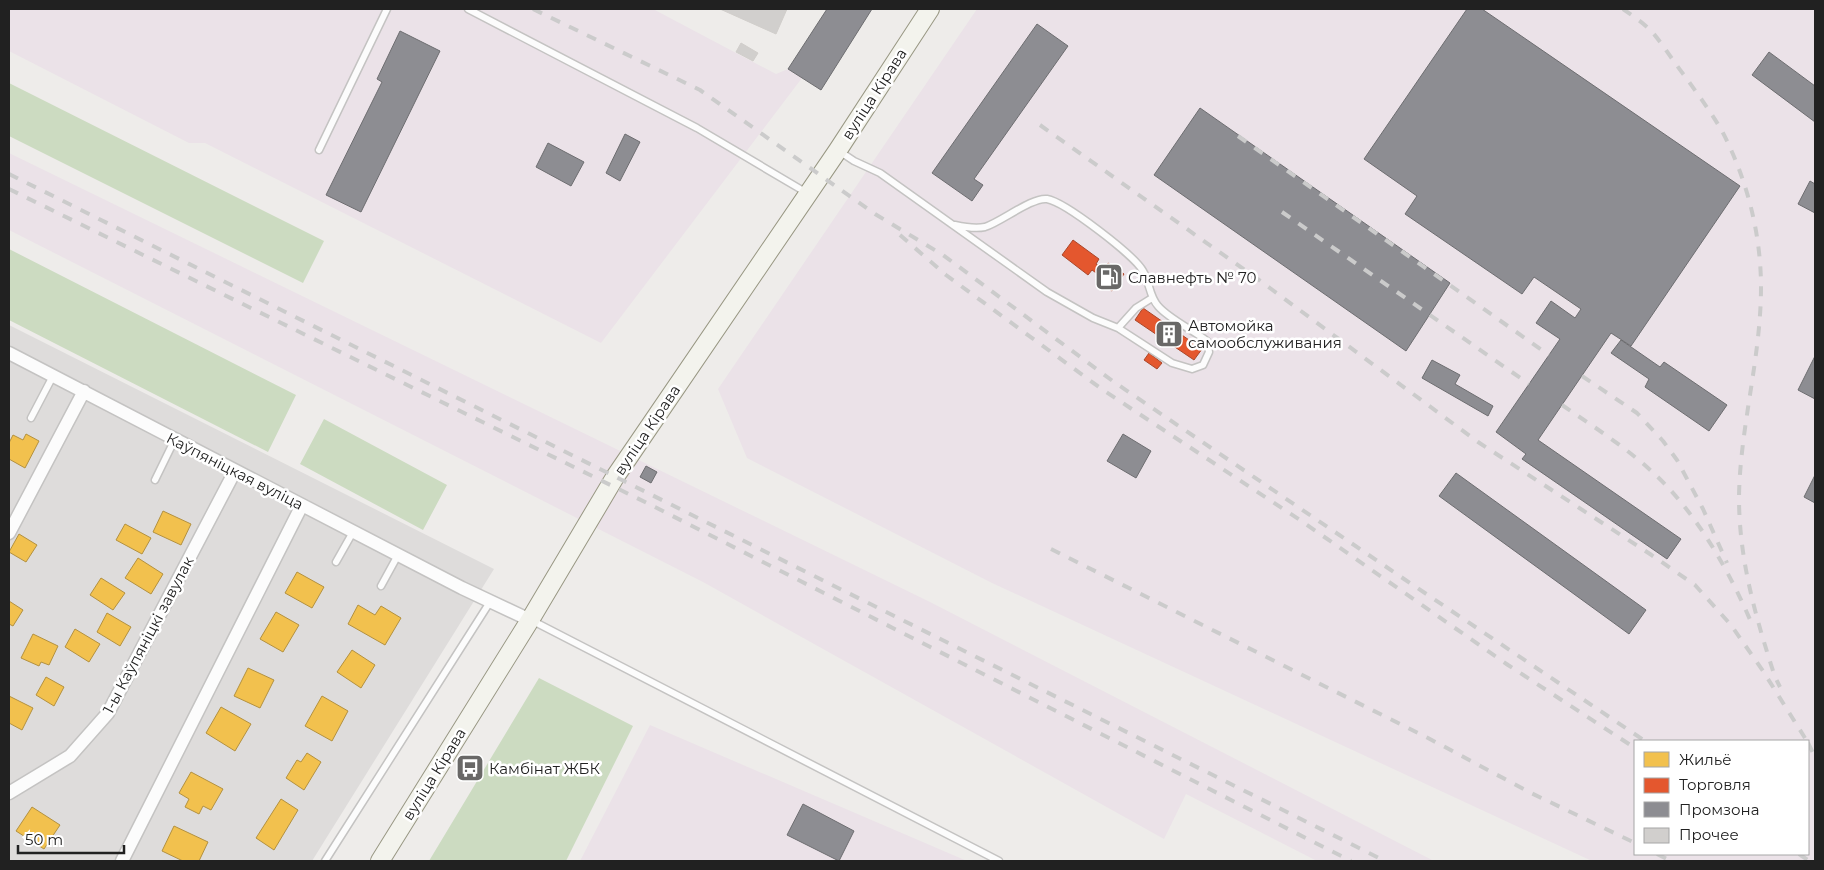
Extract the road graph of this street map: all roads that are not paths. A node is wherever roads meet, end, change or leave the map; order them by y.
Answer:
1 (387, 9) edge
2 (468, 9) edge
3 (930, 9) edge
4 (319, 150) dead end
5 (838, 150) junction
6 (808, 194) junction
7 (955, 225) junction
8 (1152, 298) junction
9 (1118, 328) junction
10 (9, 353) edge
11 (53, 376) junction
12 (84, 391) junction
13 (31, 418) dead end
14 (175, 439) junction
15 (235, 471) junction
16 (155, 480) dead end
17 (302, 505) junction
18 (353, 532) junction
19 (9, 533) edge
20 (398, 555) junction
21 (336, 562) dead end
22 (381, 586) dead end
23 (490, 602) junction
24 (530, 620) junction
25 (9, 793) edge
26 (122, 861) edge
27 (325, 861) edge
28 (380, 861) edge
29 (999, 861) edge

1 - 4 lane
2 - 6 lane
3 - 5 main road, вуліца Кірава
5 - 6 main road, вуліца Кірава
5 - 7 lane
6 - 24 main road, вуліца Кірава
7 - 8 lane
7 - 9 lane
8 - 9 lane
8 - 9 lane
10 - 11 street, Каўпяніцкая вуліца
11 - 12 street, Каўпяніцкая вуліца
11 - 13 lane
12 - 14 street, Каўпяніцкая вуліца
12 - 19 street
14 - 15 street, Каўпяніцкая вуліца
14 - 16 lane
15 - 17 street, Каўпяніцкая вуліца
15 - 25 street, 1-ы Каўпяніцкі завулак
17 - 18 street, Каўпяніцкая вуліца
17 - 26 street
18 - 20 street, Каўпяніцкая вуліца
18 - 21 lane
20 - 22 lane
20 - 23 street, Каўпяніцкая вуліца
23 - 24 street, Каўпяніцкая вуліца
23 - 27 lane
24 - 28 main road, вуліца Кірава
24 - 29 lane

